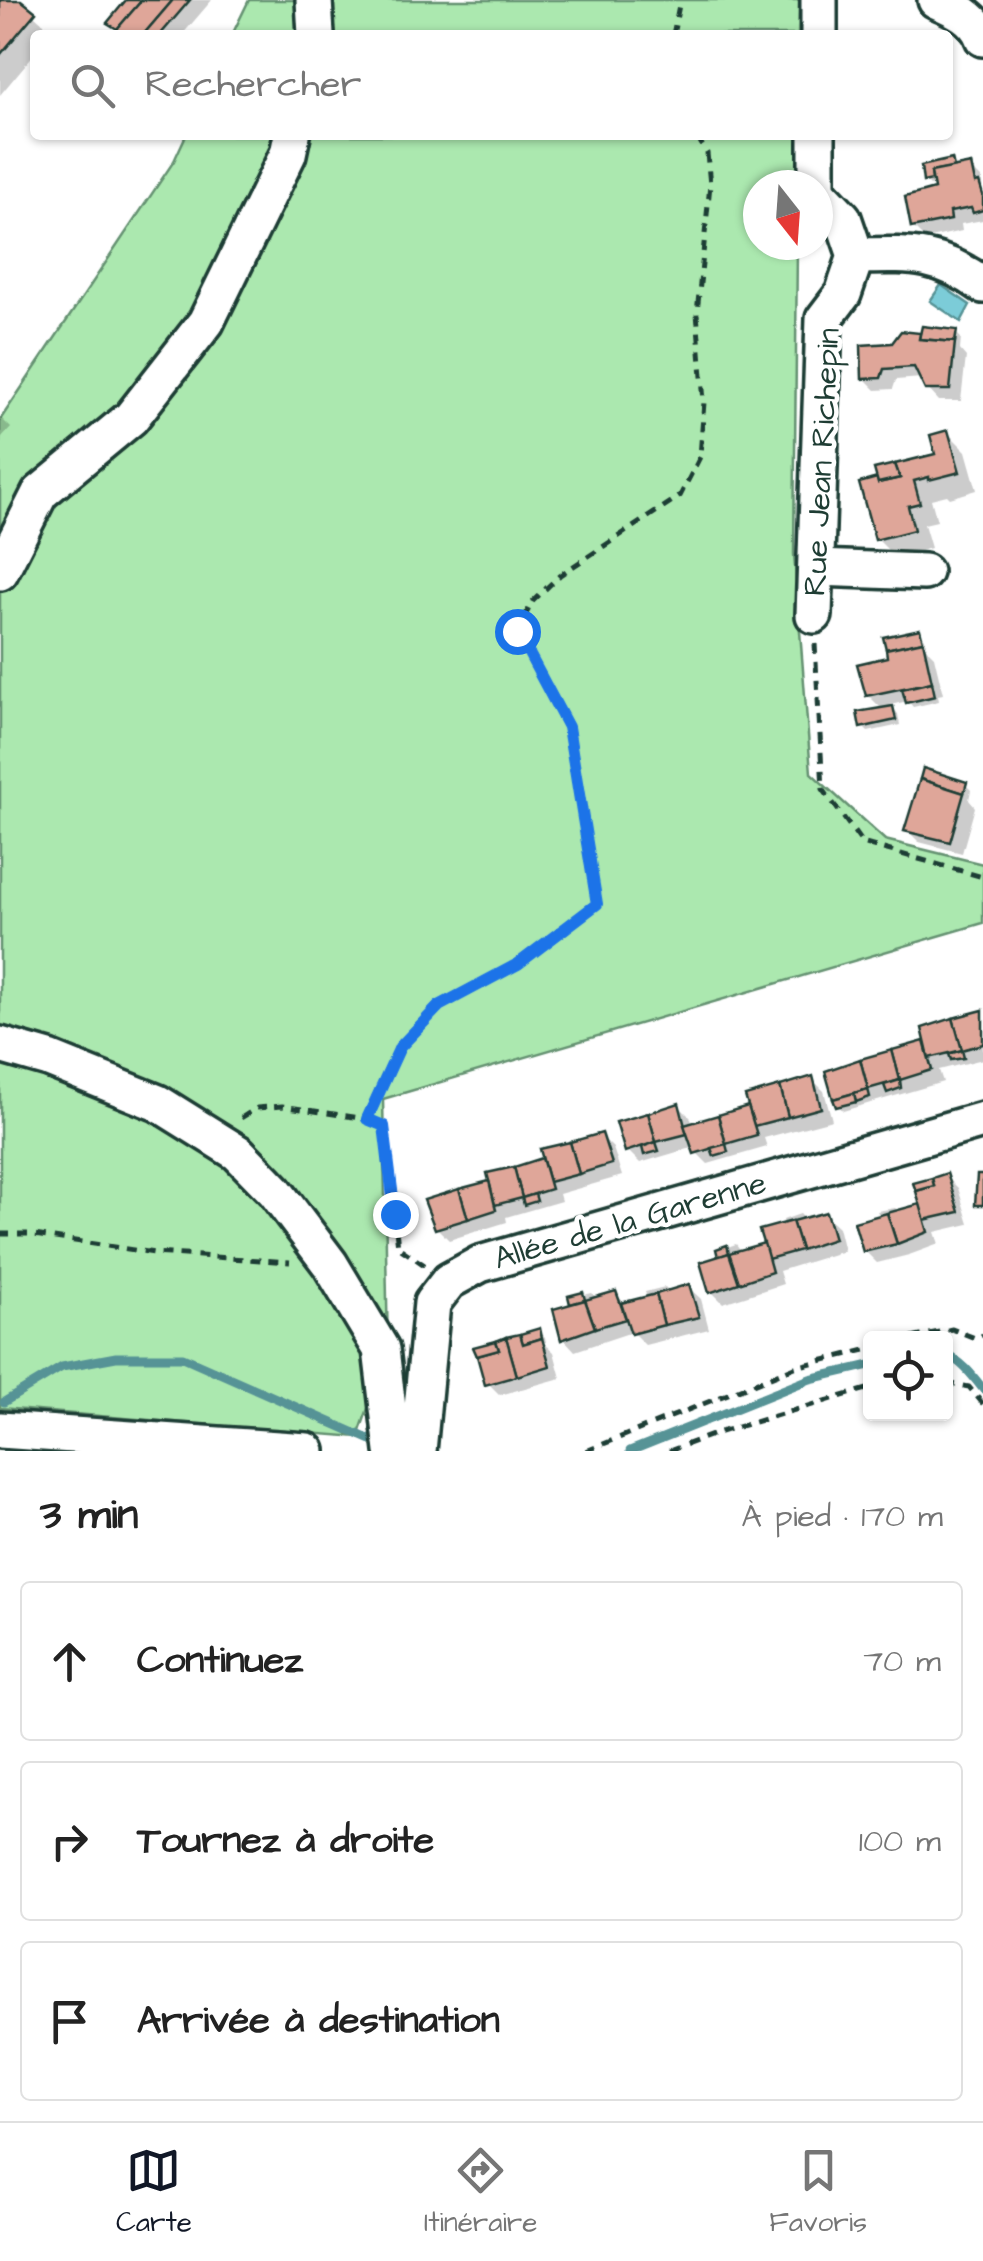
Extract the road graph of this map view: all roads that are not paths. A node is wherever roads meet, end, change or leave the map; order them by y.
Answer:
1 (314, 0) edge
2 (819, 0) edge
3 (936, 0) edge
4 (316, 30) edge
5 (819, 30) edge
6 (983, 38) edge
7 (291, 140) edge
8 (817, 140) edge
9 (817, 170) edge
10 (833, 208) edge
11 (856, 256) junction
12 (983, 285) edge
13 (817, 568) junction
14 (0, 572) edge
15 (924, 572) dead end
16 (814, 614) road end
17 (0, 1044) edge
18 (983, 1120) edge
19 (0, 1430) edge
20 (243, 1449) edge
21 (307, 1451) edge
22 (392, 1451) edge
23 (418, 1451) edge

1 - 4 street
2 - 5 street
3 - 6 street
7 - 14 street
8 - 9 street
10 - 11 street
11 - 12 street
11 - 13 street, Rue Jean Richepin
13 - 15 street
13 - 16 street, Rue Jean Richepin
17 - 22 street
18 - 23 street, Allée de la Garenne
19 - 20 street
20 - 21 street

